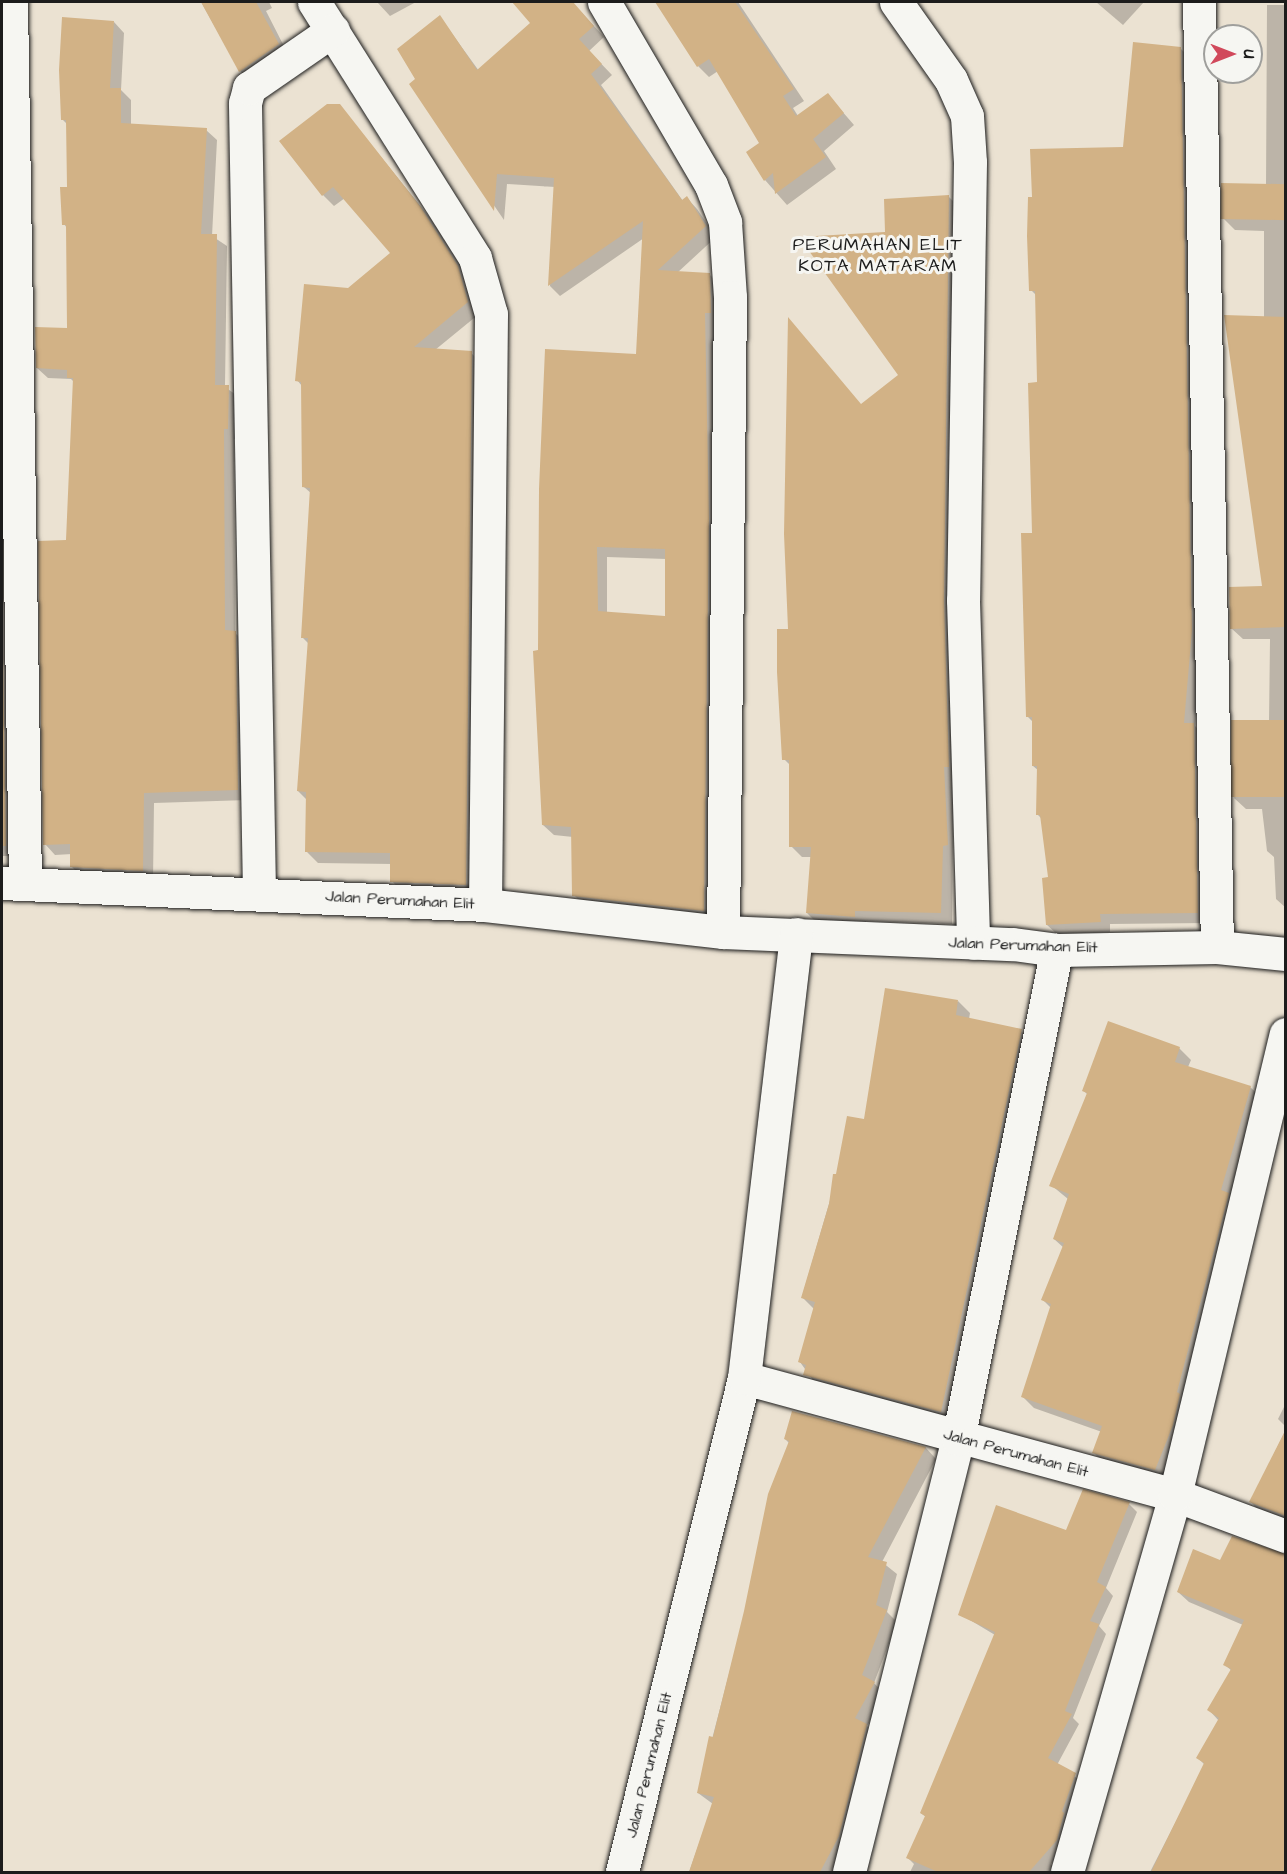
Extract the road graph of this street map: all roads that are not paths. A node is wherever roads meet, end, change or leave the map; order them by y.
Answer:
1 (11, 2) edge
2 (314, 2) edge
3 (604, 2) edge
4 (896, 2) edge
5 (1199, 2) edge
6 (333, 30) junction
7 (13, 883) edge
8 (260, 892) junction
9 (485, 905) junction
10 (723, 932) junction
11 (796, 934) junction
12 (973, 944) junction
13 (1217, 947) junction
14 (1057, 950) junction
15 (1286, 954) edge
16 (1286, 1034) edge
17 (744, 1378) junction
18 (958, 1439) junction
19 (1175, 1495) junction
20 (1286, 1536) edge
21 (622, 1872) edge
22 (849, 1872) edge
23 (1067, 1872) edge

1 - 7 street
2 - 6 street
3 - 10 street
4 - 12 street
5 - 13 street
6 - 8 street
6 - 9 street
7 - 8 street, Jalan Perumahan Elit
8 - 9 street, Jalan Perumahan Elit
9 - 10 street, Jalan Perumahan Elit
10 - 11 street, Jalan Perumahan Elit
11 - 12 street, Jalan Perumahan Elit
11 - 17 street, Jalan Perumahan Elit
12 - 14 street, Jalan Perumahan Elit
13 - 14 street, Jalan Perumahan Elit
13 - 15 street, Jalan Perumahan Elit
14 - 18 street
16 - 19 street
17 - 18 street, Jalan Perumahan Elit
17 - 21 street, Jalan Perumahan Elit
18 - 19 street, Jalan Perumahan Elit
18 - 22 street
19 - 20 street, Jalan Perumahan Elit
19 - 23 street

